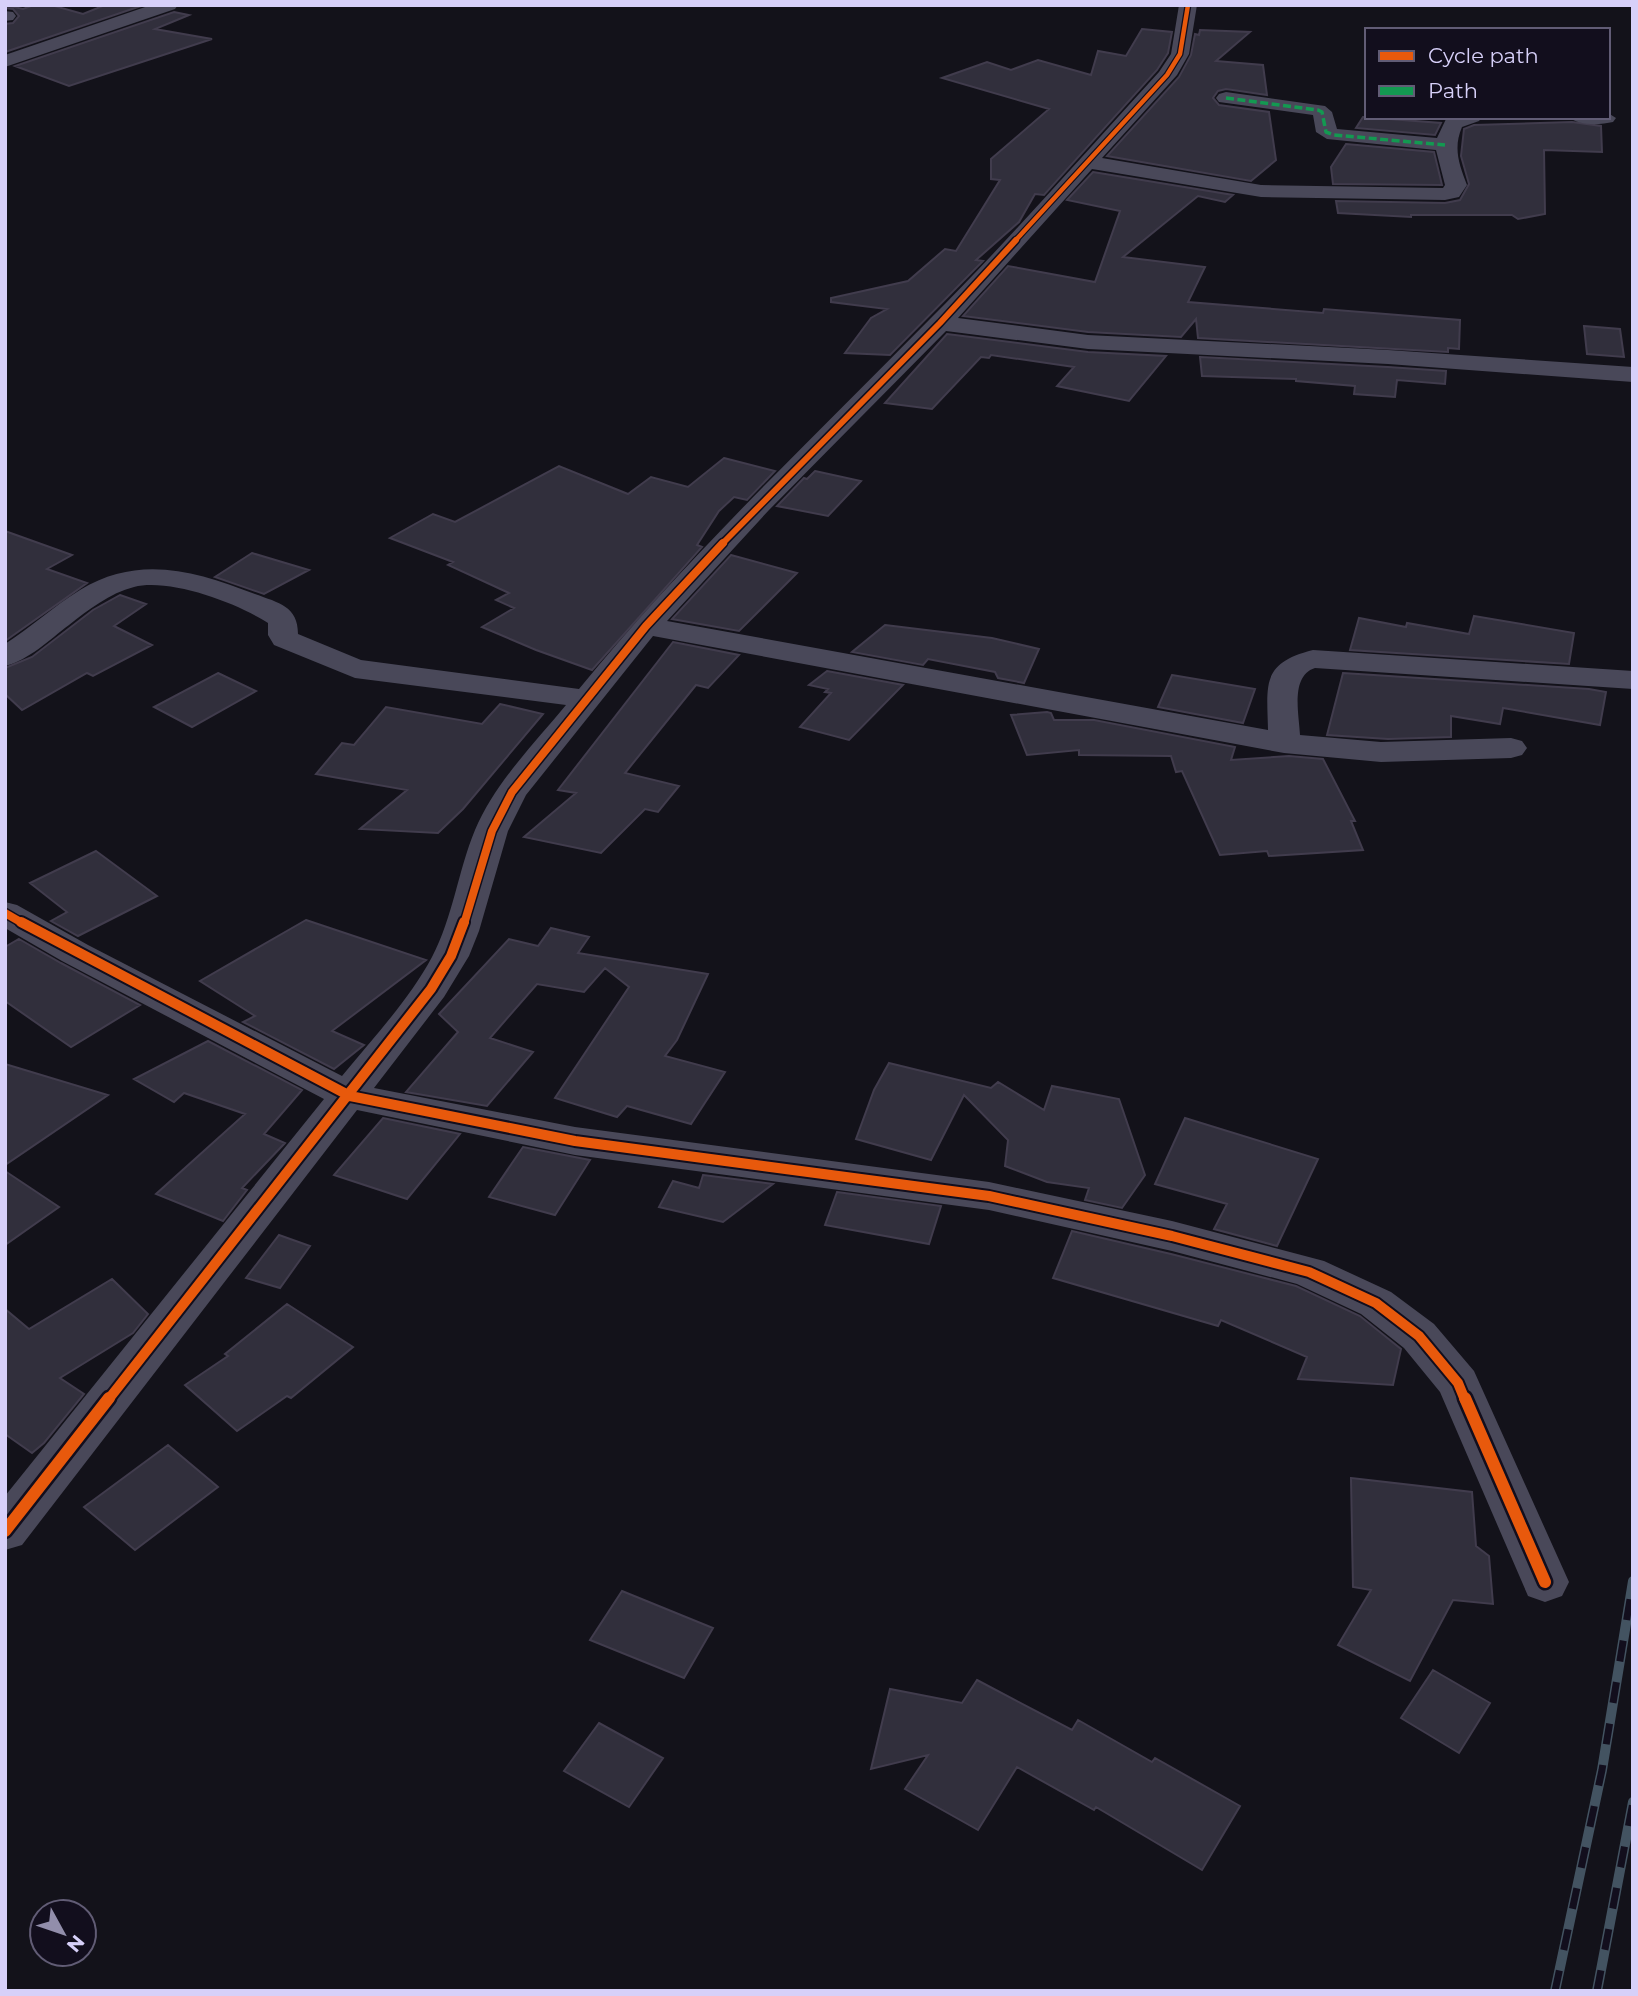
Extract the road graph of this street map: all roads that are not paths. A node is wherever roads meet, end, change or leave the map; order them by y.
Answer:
1 (169, 5) edge
2 (1188, 5) edge
3 (5, 61) edge
4 (1226, 98) dead end
5 (1466, 119) edge
6 (1445, 145) junction
7 (1086, 162) junction
8 (940, 323) junction
9 (1633, 375) edge
10 (646, 626) junction
11 (5, 657) edge
12 (1633, 680) edge
13 (587, 699) junction
14 (1284, 743) junction
15 (1511, 748) dead end
16 (5, 913) edge
17 (350, 1096) junction
18 (5, 1531) edge
19 (1545, 1582) dead end

1 - 3 street
2 - 7 street
4 - 6 street
5 - 6 street
6 - 7 street
7 - 8 street
8 - 9 street
8 - 10 street
10 - 13 street
10 - 14 street
11 - 13 street
12 - 14 street
13 - 17 street
14 - 15 street
16 - 17 street
17 - 18 street
17 - 19 street

